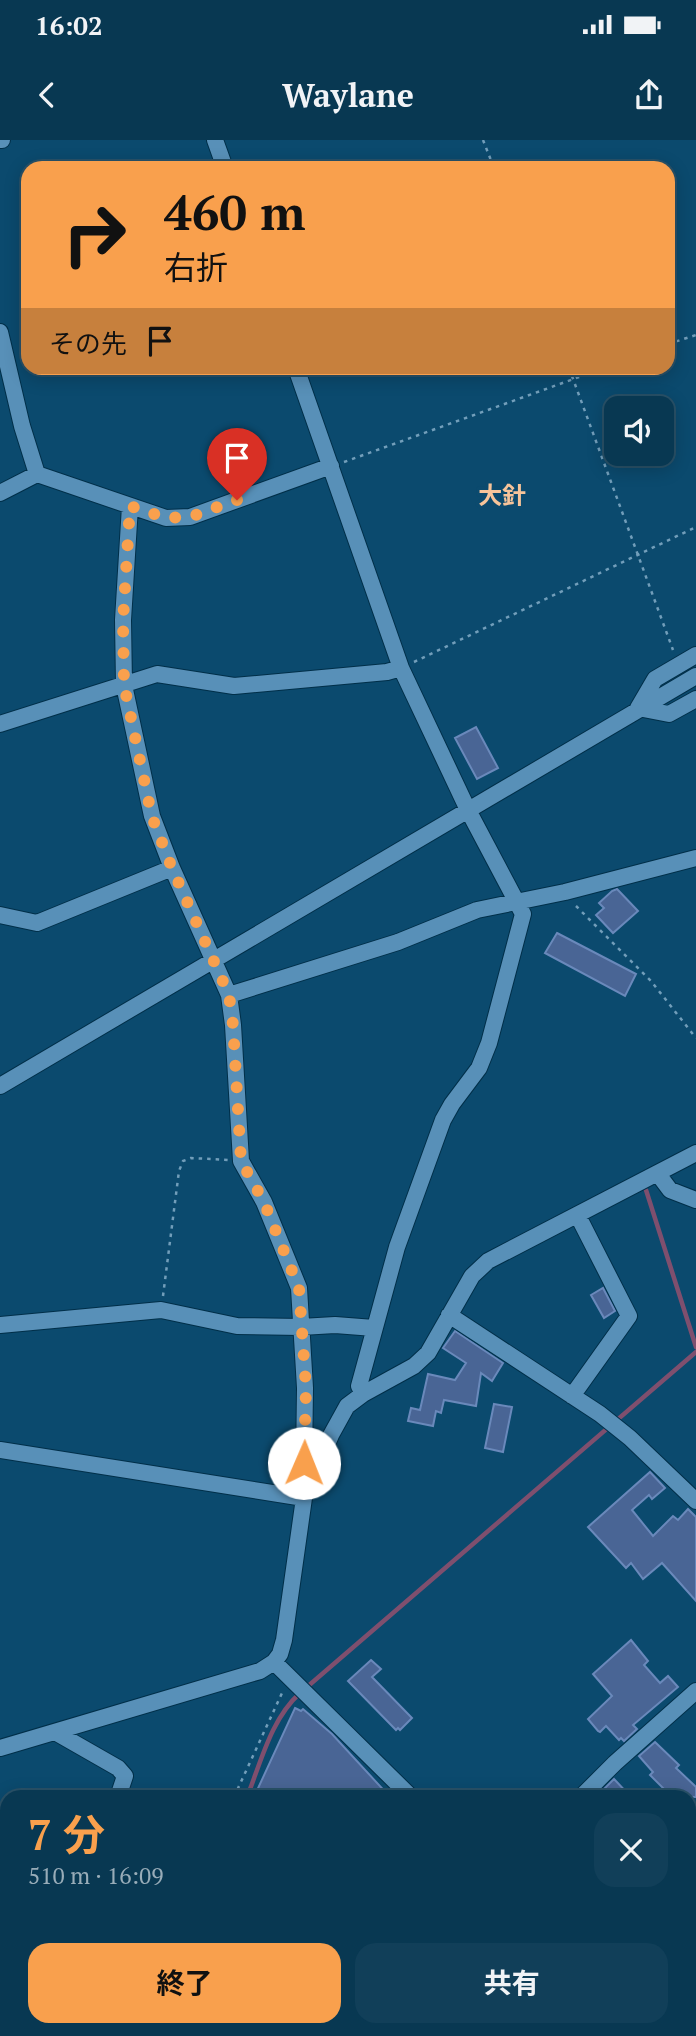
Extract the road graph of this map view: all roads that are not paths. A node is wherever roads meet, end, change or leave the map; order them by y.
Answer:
1 (215, 140) edge
2 (222, 161) edge
3 (0, 332) edge
4 (298, 375) edge
5 (331, 466) junction
6 (37, 474) junction
7 (0, 493) edge
8 (130, 506) junction
9 (696, 654) edge
10 (401, 668) junction
11 (696, 676) edge
12 (124, 685) junction
13 (696, 699) edge
14 (638, 708) junction
15 (0, 724) edge
16 (468, 810) junction
17 (696, 858) edge
18 (172, 868) junction
19 (516, 904) junction
20 (0, 915) edge
21 (212, 961) junction
22 (229, 995) junction
23 (0, 1086) edge
24 (696, 1153) edge
25 (658, 1174) junction
26 (696, 1200) edge
27 (578, 1216) junction
28 (449, 1315) junction
29 (0, 1325) edge
30 (301, 1327) junction
31 (374, 1328) junction
32 (363, 1394) junction
33 (572, 1396) junction
34 (0, 1450) edge
35 (312, 1480) junction
36 (304, 1498) junction
37 (696, 1501) edge
38 (274, 1662) junction
39 (696, 1691) edge
40 (55, 1732) junction
41 (0, 1748) edge
42 (120, 1790) edge
43 (404, 1790) edge
44 (588, 1790) edge

1 - 2 street
3 - 6 street
4 - 5 street
5 - 8 street
5 - 10 street
6 - 7 street
6 - 8 street
8 - 12 street
9 - 14 street
10 - 12 street
10 - 16 street
11 - 14 street
12 - 15 street
12 - 18 street
13 - 14 street
14 - 16 street
16 - 19 street
16 - 21 street
17 - 19 street
18 - 20 street
18 - 21 street
19 - 22 street
19 - 31 street
21 - 22 street
21 - 23 street
22 - 30 street
24 - 25 street
25 - 26 street
25 - 27 street
27 - 28 street
27 - 33 street
28 - 32 street
28 - 33 street
29 - 30 street
30 - 31 street
30 - 35 street
31 - 32 street
32 - 35 street
33 - 37 street
34 - 36 street
35 - 36 street
36 - 38 street
38 - 40 street
38 - 43 street
39 - 44 street
40 - 41 street
40 - 42 street

